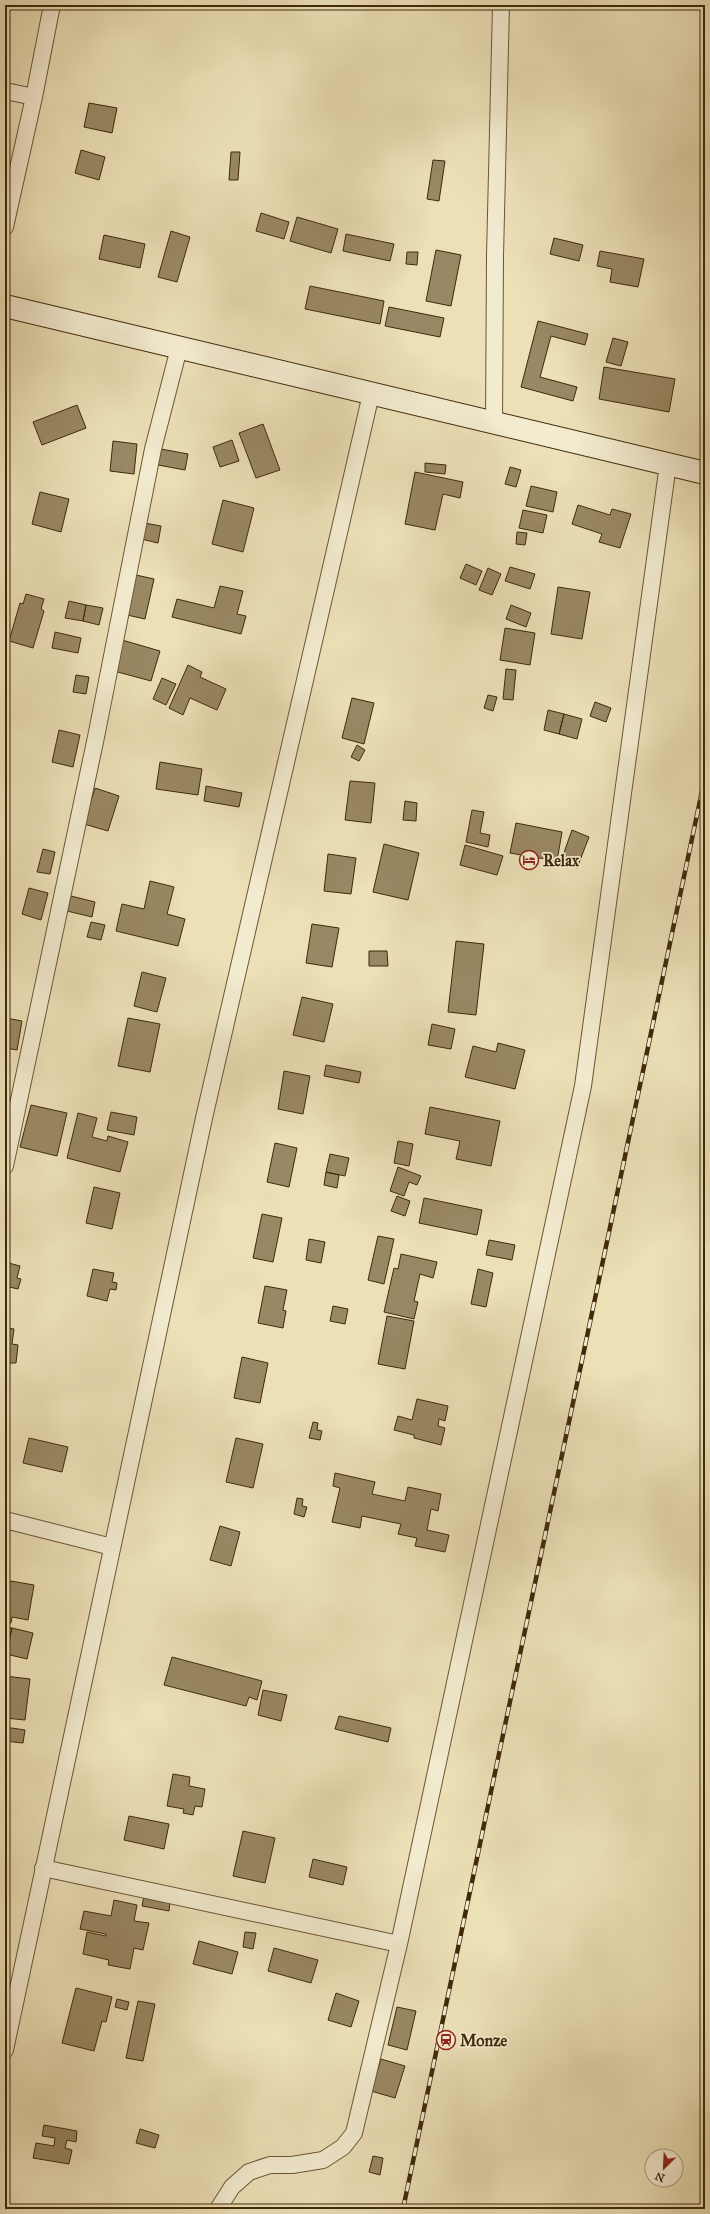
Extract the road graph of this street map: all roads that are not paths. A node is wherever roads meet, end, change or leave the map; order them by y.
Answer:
1 (52, 5) edge
2 (501, 5) edge
3 (5, 91) edge
4 (34, 98) junction
5 (5, 227) edge
6 (5, 306) edge
7 (178, 348) junction
8 (371, 394) junction
9 (494, 423) junction
10 (668, 464) junction
11 (705, 473) edge
12 (5, 1166) edge
13 (5, 1520) edge
14 (112, 1547) junction
15 (43, 1868) junction
16 (399, 1944) junction
17 (5, 2050) edge
18 (218, 2209) edge

1 - 4 street
2 - 9 street
3 - 4 street
4 - 5 street
6 - 7 street
7 - 8 street
7 - 12 street
8 - 9 street
8 - 14 street
9 - 10 street
10 - 11 street
10 - 16 street
13 - 14 street
14 - 15 street
15 - 16 street
15 - 17 street
16 - 18 street

